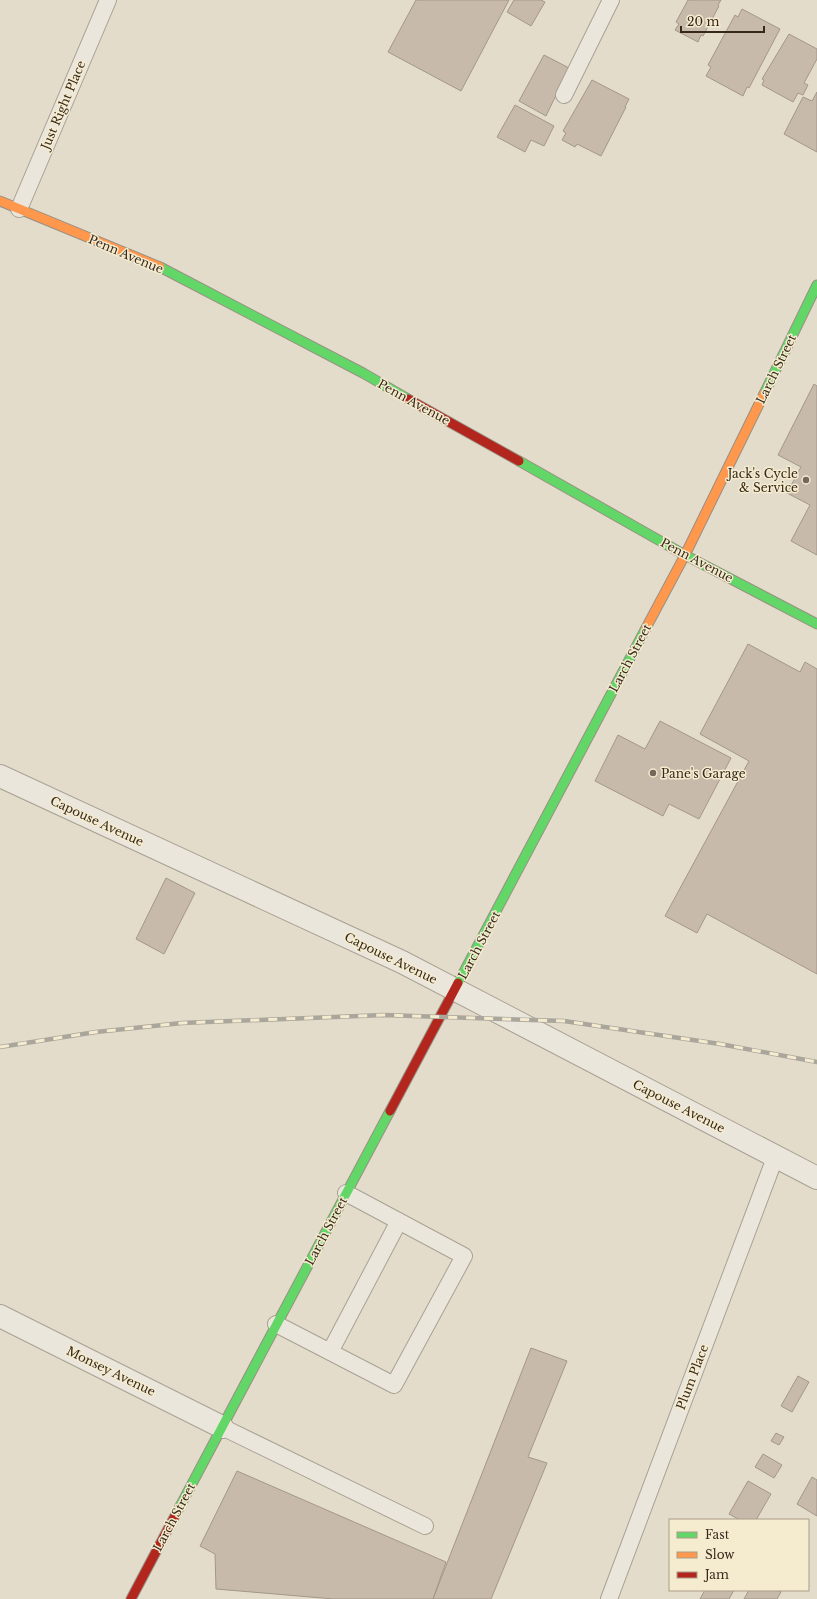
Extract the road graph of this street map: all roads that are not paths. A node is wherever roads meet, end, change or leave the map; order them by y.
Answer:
1 (108, 0) edge
2 (612, 0) edge
3 (564, 95) dead end
4 (0, 201) edge
5 (19, 209) junction
6 (817, 285) edge
7 (685, 555) junction
8 (817, 624) edge
9 (0, 776) edge
10 (455, 989) junction
11 (776, 1155) junction
12 (817, 1178) edge
13 (346, 1193) junction
14 (399, 1221) junction
15 (0, 1316) edge
16 (276, 1324) junction
17 (330, 1352) junction
18 (222, 1426) junction
19 (424, 1526) dead end
20 (131, 1599) edge
21 (609, 1599) edge

1 - 5 lane, Just Right Place
2 - 3 lane
4 - 5 street, Penn Avenue
5 - 7 street, Penn Avenue
6 - 7 street, Larch Street
7 - 8 street, Penn Avenue
7 - 10 street, Larch Street
9 - 10 street, Capouse Avenue
10 - 11 street, Capouse Avenue
10 - 13 street, Larch Street
11 - 12 street, Capouse Avenue
11 - 21 lane, Plum Place
13 - 14 lane
13 - 16 street, Larch Street
14 - 17 lane
14 - 17 lane
15 - 18 street, Monsey Avenue
16 - 17 lane
16 - 18 street, Larch Street
18 - 19 lane
18 - 20 street, Larch Street

